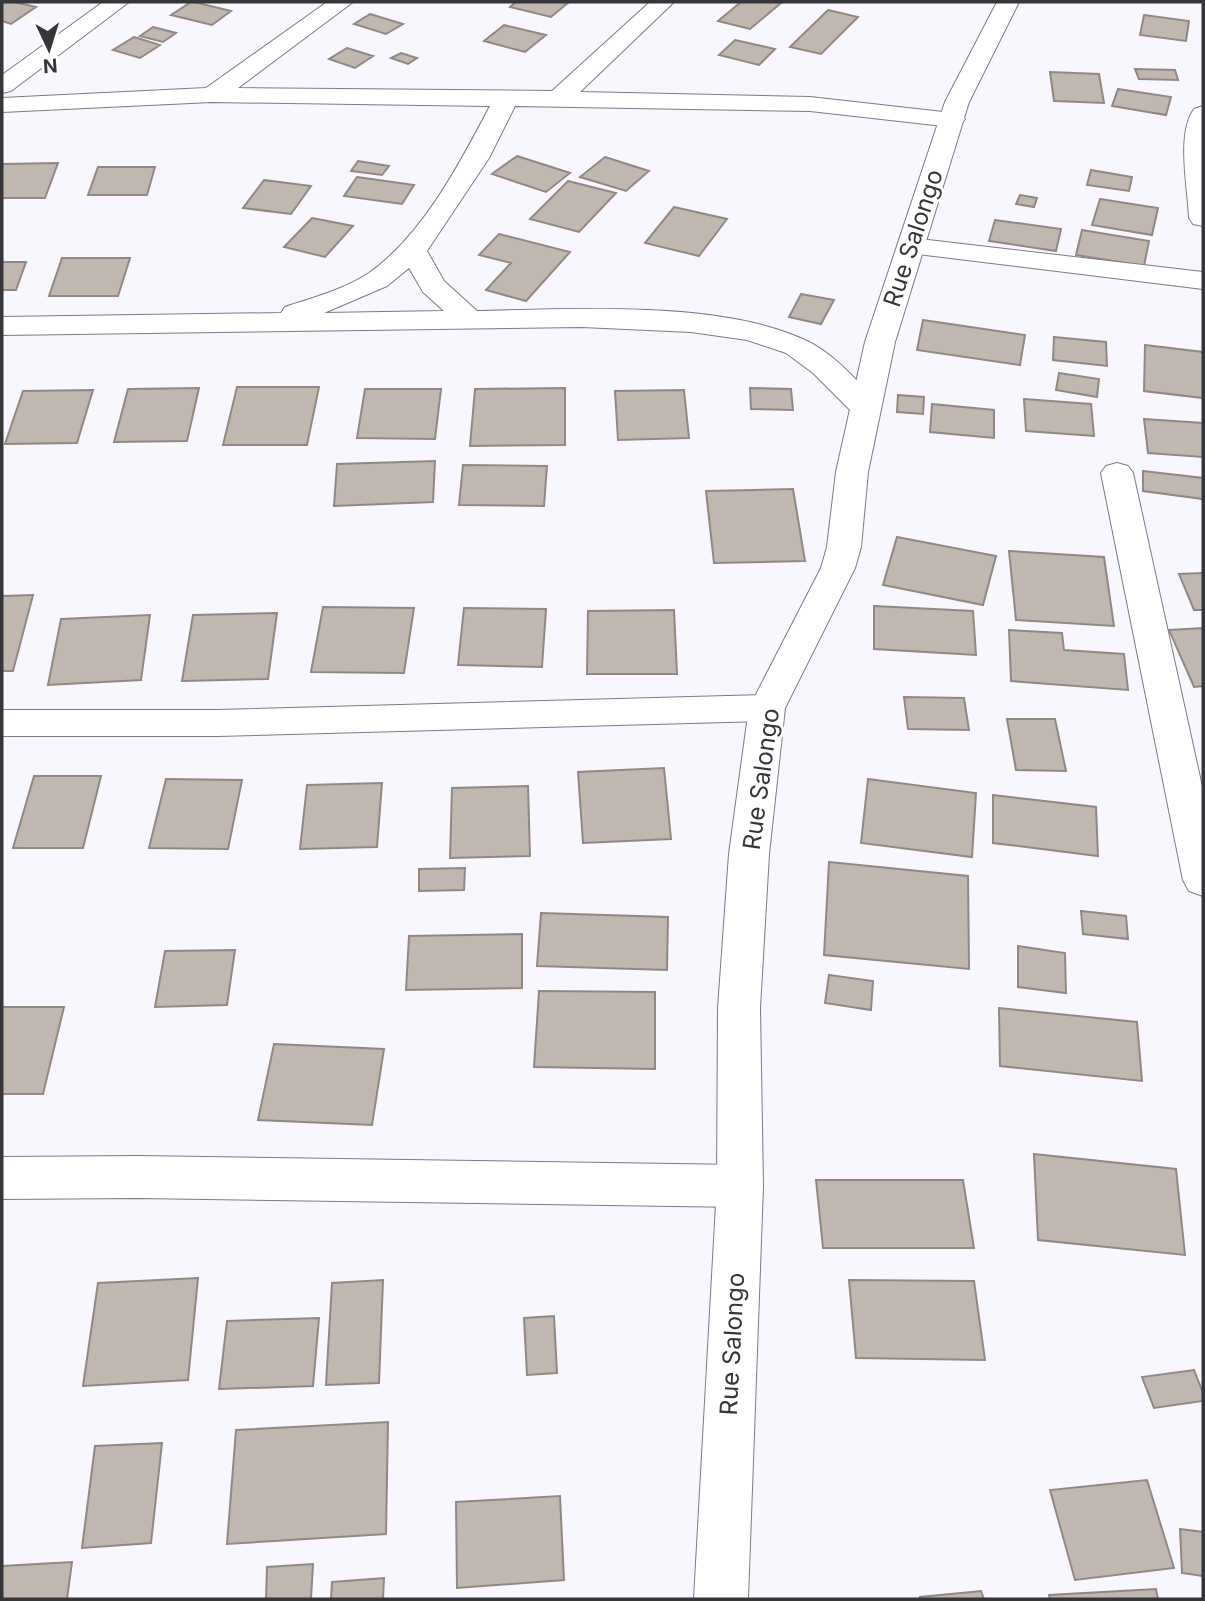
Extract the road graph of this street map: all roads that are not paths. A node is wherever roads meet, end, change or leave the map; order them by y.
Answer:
1 (118, 2) edge
2 (342, 2) edge
3 (663, 2) edge
4 (1007, 2) edge
5 (2, 86) edge
6 (212, 96) junction
7 (506, 99) junction
8 (558, 99) junction
9 (2, 105) edge
10 (1203, 114) edge
11 (951, 119) junction
12 (1203, 218) edge
13 (911, 246) junction
14 (414, 251) junction
15 (1203, 281) edge
16 (469, 319) junction
17 (270, 322) junction
18 (2, 326) edge
19 (865, 407) junction
20 (1116, 473) dead end
21 (767, 708) junction
22 (2, 723) edge
23 (1203, 880) edge
24 (2, 1178) edge
25 (740, 1186) junction
26 (720, 1599) edge

1 - 5 street
2 - 6 street
3 - 8 street
4 - 11 street, Rue Salongo
6 - 7 street
6 - 9 street
7 - 8 street
7 - 14 street
8 - 11 street
10 - 12 street
11 - 13 street, Rue Salongo
13 - 15 street
13 - 19 street, Rue Salongo
14 - 16 street
14 - 17 street
16 - 17 street
16 - 19 street
17 - 18 street
19 - 21 street, Rue Salongo
20 - 23 street
21 - 22 street
21 - 25 street, Rue Salongo
24 - 25 street
25 - 26 street, Rue Salongo

